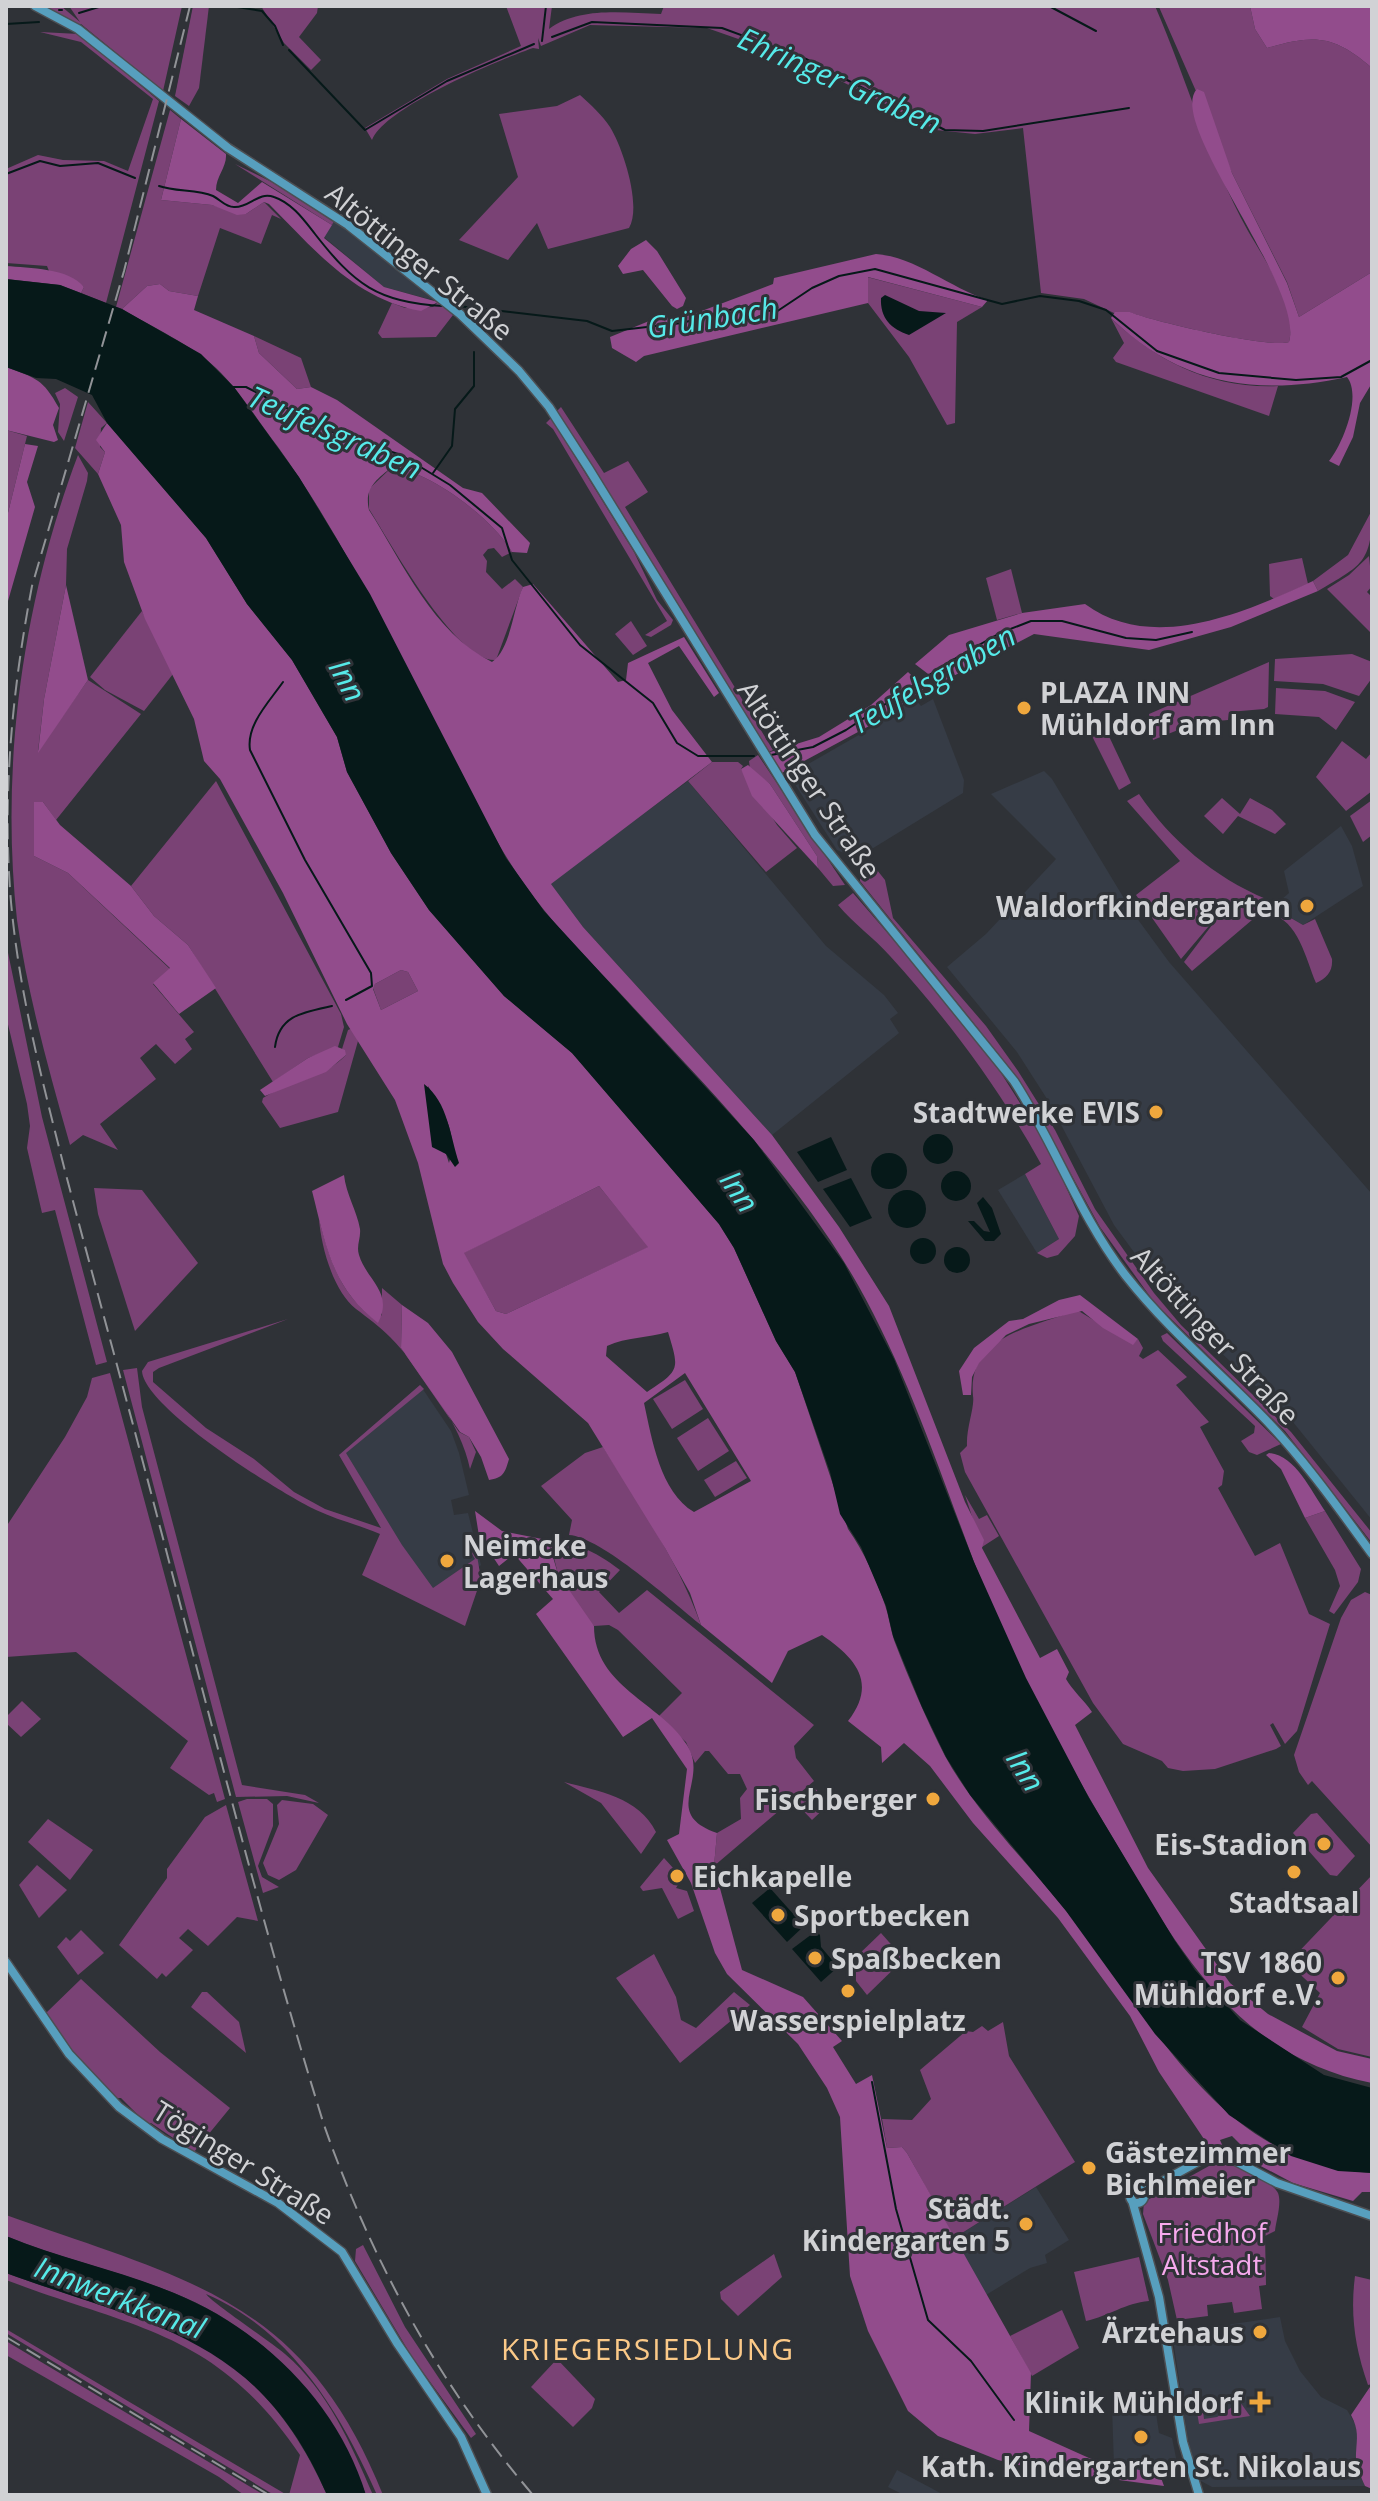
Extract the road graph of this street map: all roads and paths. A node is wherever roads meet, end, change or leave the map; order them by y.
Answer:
1 (35, 6) edge
2 (1372, 1554) edge
3 (6, 1962) edge
4 (1372, 2216) edge
5 (487, 2495) edge
6 (1199, 2495) edge

1 - 2 main road, Altöttinger Straße
3 - 5 main road, Töginger Straße
4 - 6 main road

